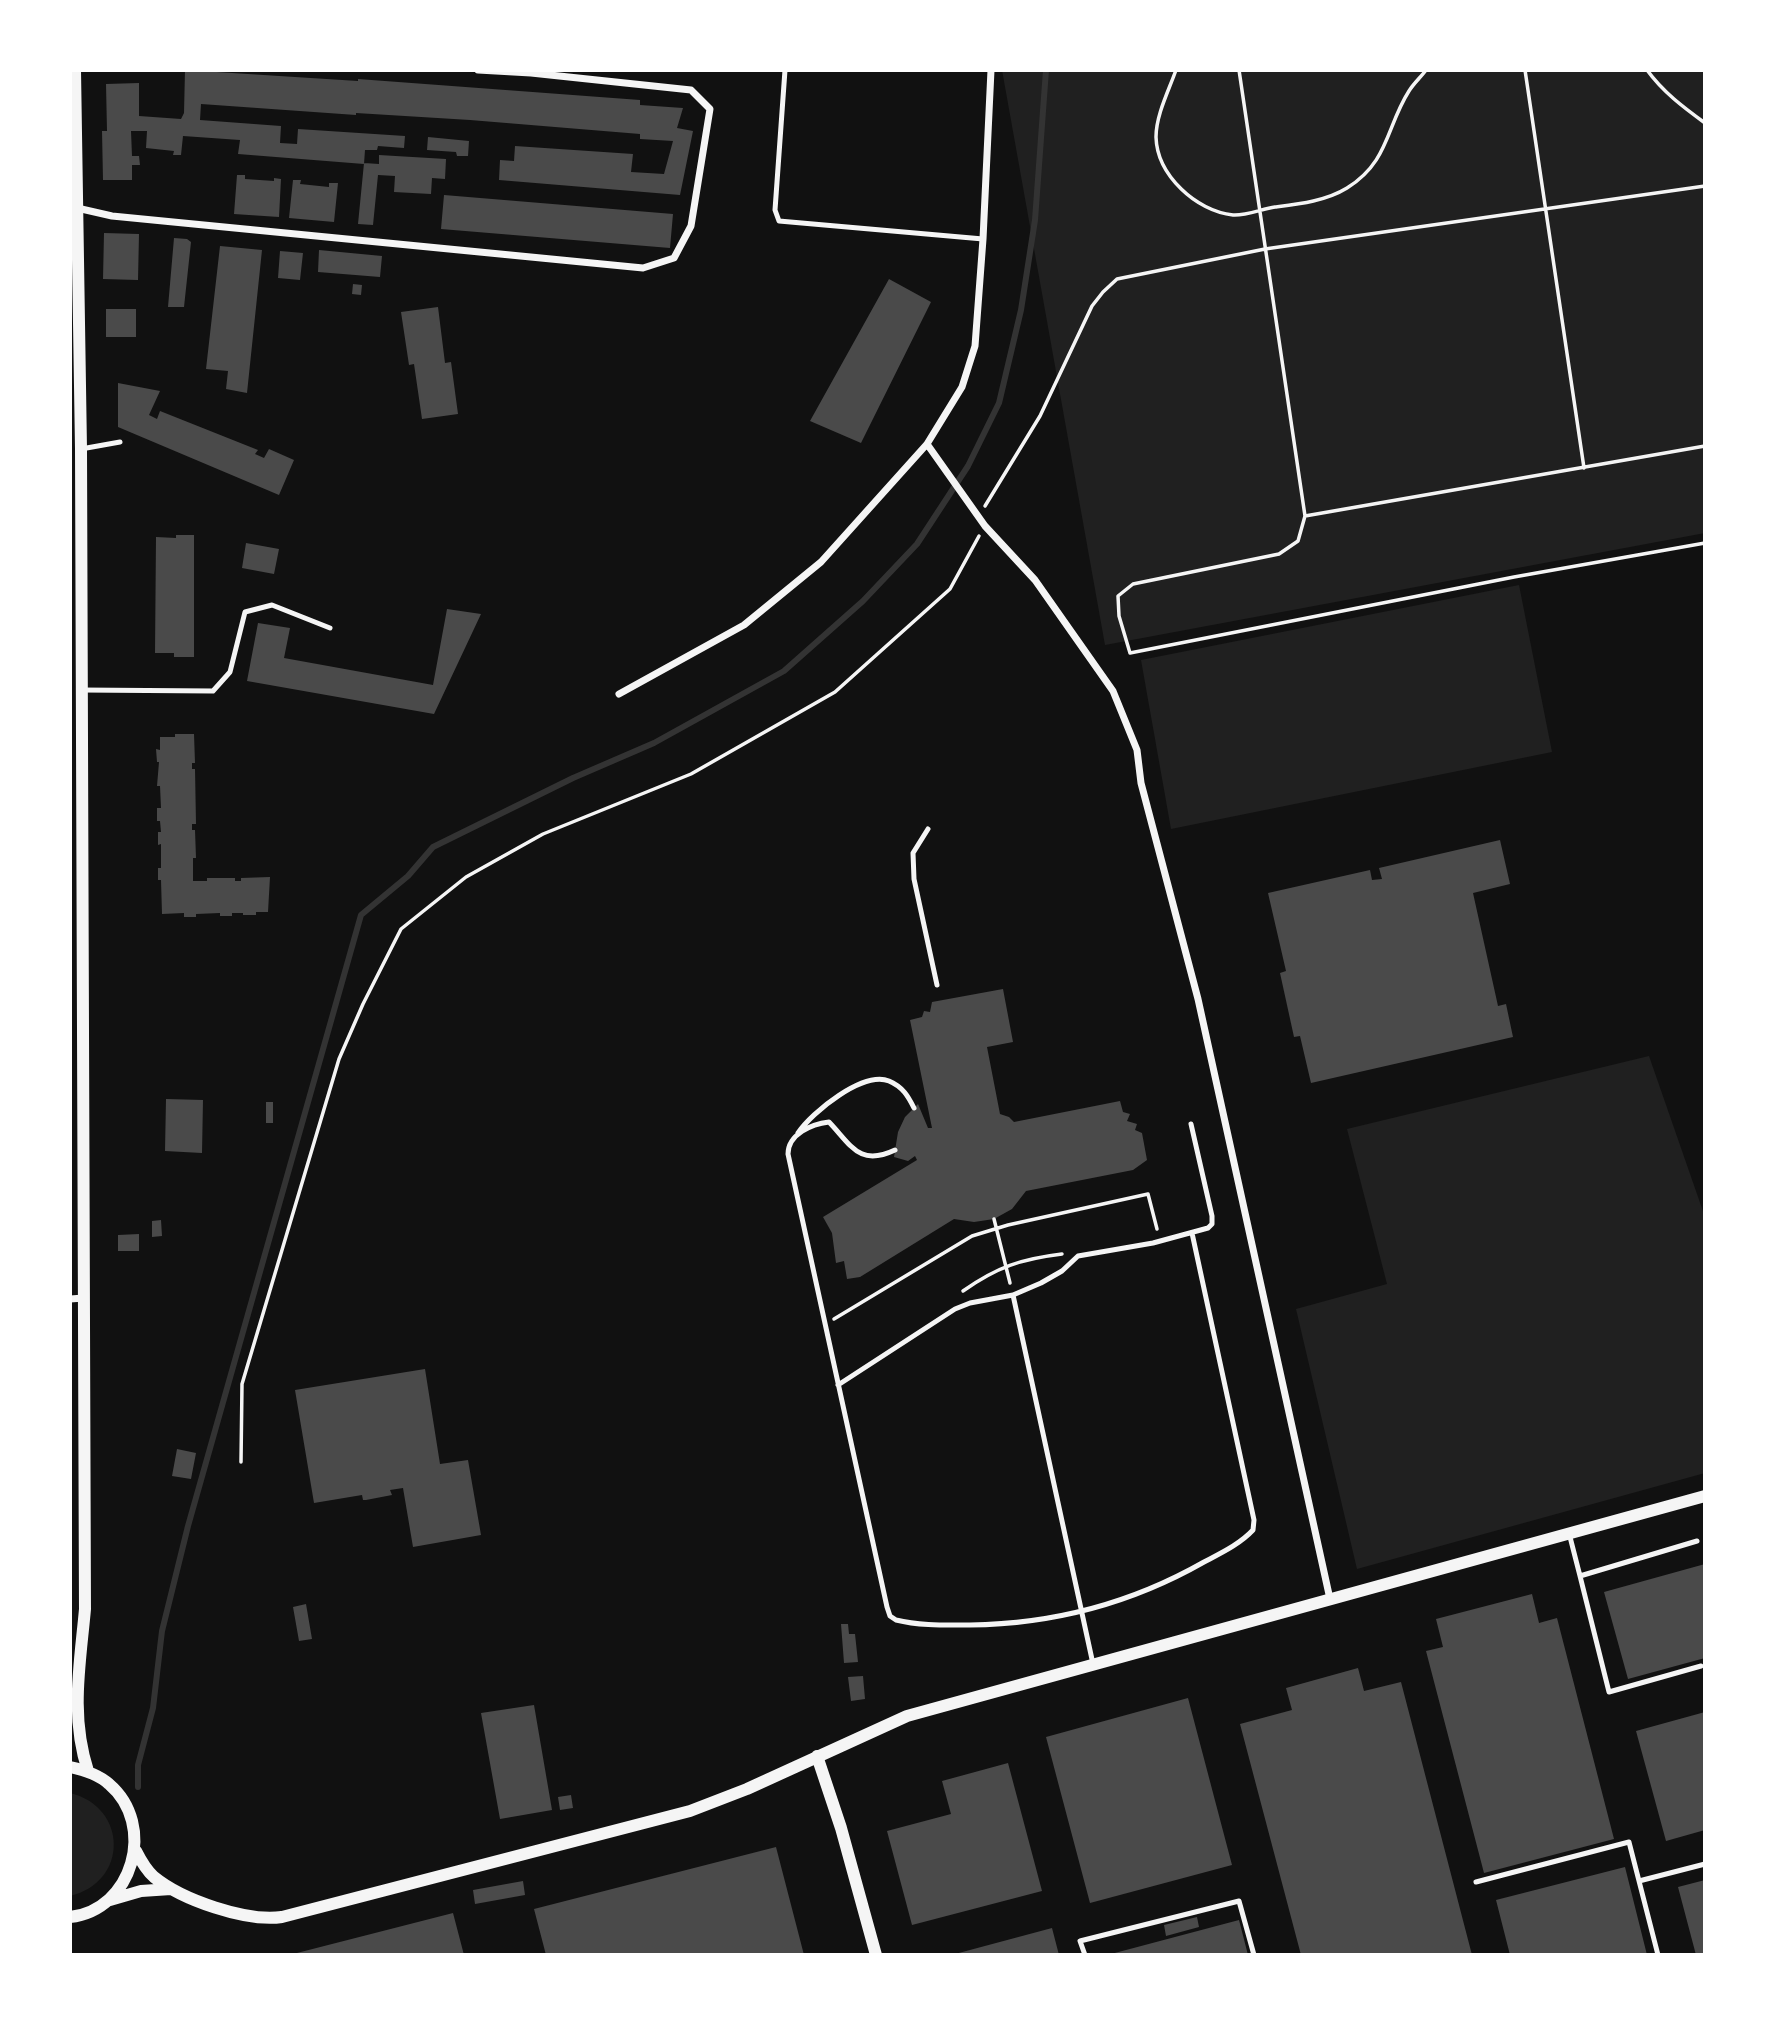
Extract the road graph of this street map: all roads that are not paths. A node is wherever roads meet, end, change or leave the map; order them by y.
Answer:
1 (75, 70) edge
2 (478, 70) edge
3 (785, 70) edge
4 (991, 70) edge
5 (77, 208) junction
6 (983, 239) junction
7 (120, 442) dead end
8 (927, 443) junction
9 (75, 449) edge
10 (330, 628) dead end
11 (82, 690) junction
12 (619, 694) dead end
13 (928, 829) dead end
14 (76, 907) edge
15 (937, 985) dead end
16 (914, 1108) dead end
17 (1191, 1124) dead end
18 (796, 1135) junction
19 (895, 1150) dead end
20 (1192, 1233) junction
21 (1013, 1295) junction
22 (77, 1298) edge
23 (838, 1385) junction
24 (1705, 1496) edge
25 (1569, 1534) junction
26 (1697, 1541) dead end
27 (1580, 1576) junction
28 (1330, 1599) junction
29 (1082, 1612) junction
30 (1093, 1664) junction
31 (1701, 1666) dead end
32 (76, 1706) junction
33 (70, 1723) edge
34 (817, 1756) junction
35 (70, 1767) edge
36 (88, 1771) junction
37 (136, 1851) junction
38 (1705, 1864) edge
39 (1639, 1881) junction
40 (1476, 1882) dead end
41 (171, 1889) junction
42 (110, 1900) junction
43 (72, 1919) edge
44 (876, 1955) edge
45 (1085, 1955) edge
46 (1254, 1955) edge
47 (1658, 1955) edge

1 - 5 street
2 - 5 street
3 - 6 lane
4 - 6 street
5 - 9 street
6 - 8 street
7 - 9 lane
8 - 12 street
8 - 28 street
9 - 11 street
10 - 11 lane
11 - 14 street
13 - 15 lane
14 - 22 street
16 - 18 lane
17 - 20 lane
18 - 19 lane
18 - 23 lane
20 - 21 lane
20 - 29 lane
21 - 23 lane
21 - 29 lane
22 - 32 street
23 - 29 lane
24 - 25 street
25 - 27 lane
25 - 28 street
26 - 27 lane
27 - 31 lane
28 - 30 street
29 - 30 lane
30 - 34 street
32 - 33 street
32 - 36 street
34 - 41 street
34 - 44 street
35 - 36 street
36 - 37 street
37 - 41 street
37 - 42 street
38 - 39 lane
39 - 40 lane
39 - 47 lane
41 - 42 street
42 - 43 street
45 - 46 lane

